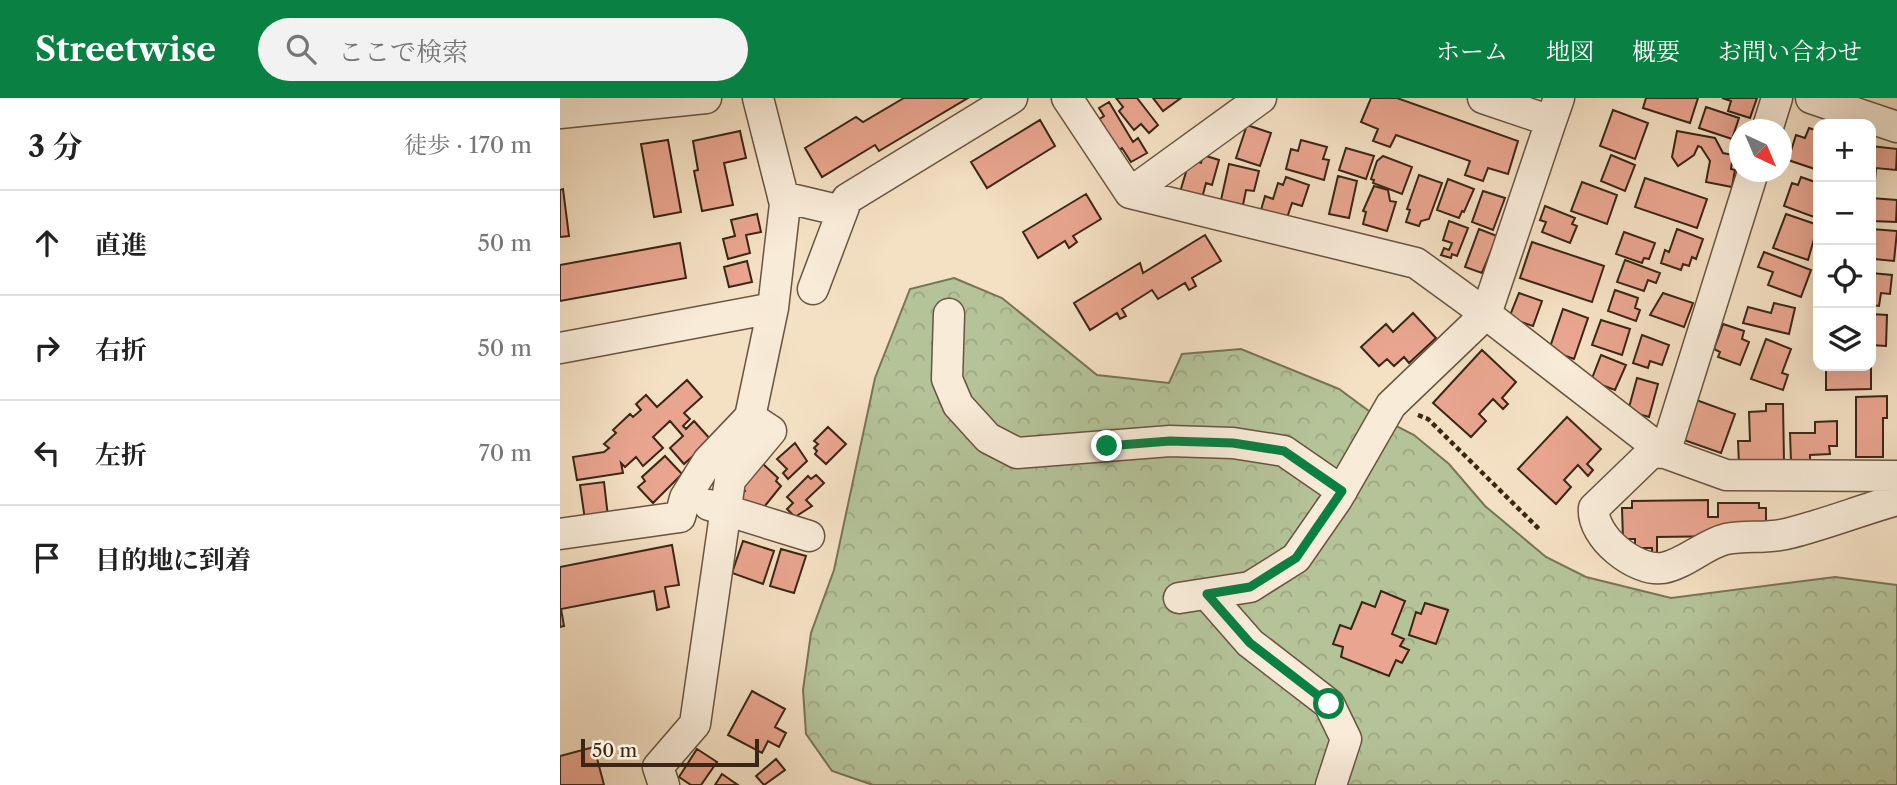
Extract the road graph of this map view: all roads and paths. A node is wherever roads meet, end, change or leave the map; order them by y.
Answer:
1 (706, 98) edge
2 (758, 98) edge
3 (1012, 98) edge
4 (1067, 98) edge
5 (1261, 98) edge
6 (1483, 98) edge
7 (1776, 98) edge
8 (1811, 98) edge
9 (1555, 110) edge
10 (560, 113) edge
11 (1770, 119) edge
12 (1897, 127) edge
13 (1750, 182) edge
14 (1130, 193) junction
15 (783, 197) junction
16 (842, 211) junction
17 (813, 289) dead end
18 (773, 308) junction
19 (949, 314) dead end
20 (1486, 314) junction
21 (560, 348) edge
22 (1391, 405) junction
23 (750, 417) junction
24 (1665, 453) junction
25 (1897, 477) edge
26 (1342, 491) junction
27 (685, 498) junction
28 (1897, 500) edge
29 (728, 510) junction
30 (1541, 531) dead end
31 (560, 534) edge
32 (809, 536) dead end
33 (664, 785) edge
34 (1331, 785) edge

1 - 10 street
2 - 15 street
3 - 16 street
4 - 14 street
5 - 14 street
6 - 9 street
7 - 11 street
8 - 12 street
9 - 20 street
13 - 24 street
14 - 20 street
15 - 16 street
15 - 18 street
16 - 17 street
18 - 21 street
18 - 23 street
19 - 26 street
20 - 22 street
20 - 24 street
22 - 26 street
22 - 30 path
23 - 27 street
23 - 29 street
24 - 25 street
24 - 28 street
26 - 34 street
27 - 29 street
27 - 31 street
29 - 32 street
29 - 33 street

